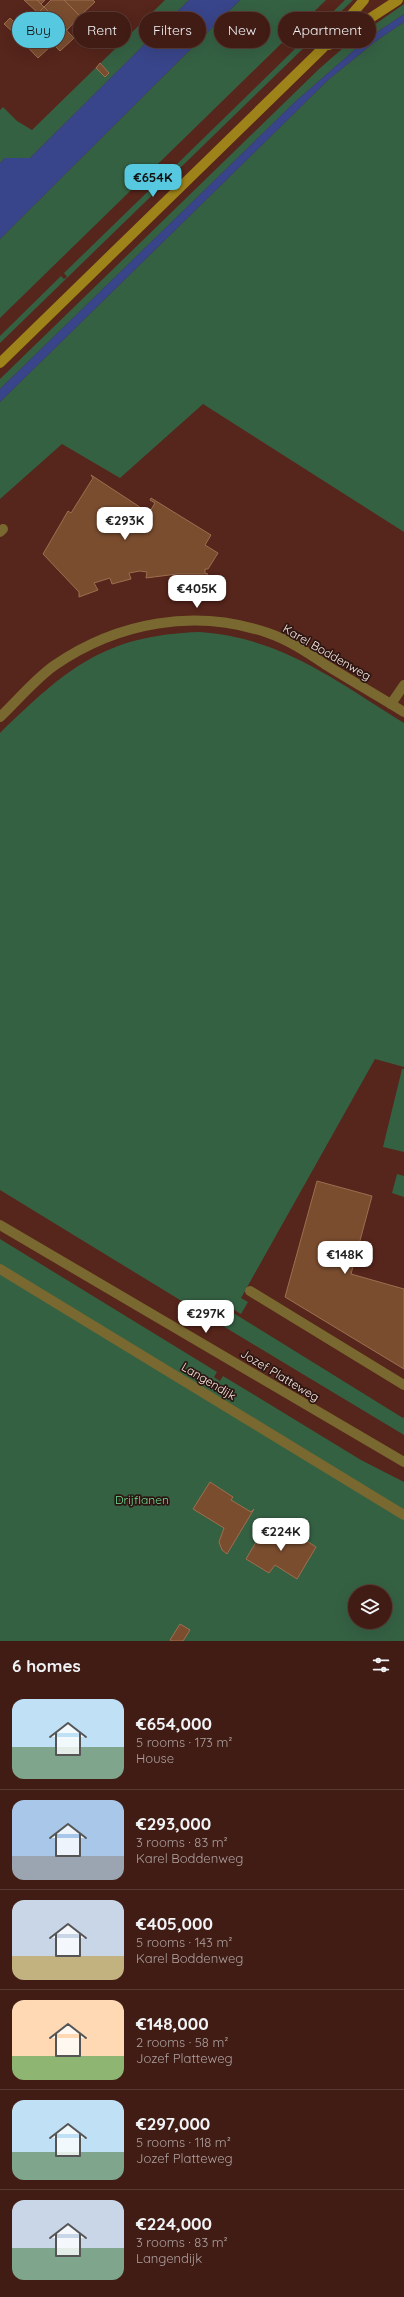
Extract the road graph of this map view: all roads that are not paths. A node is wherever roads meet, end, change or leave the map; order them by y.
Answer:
1 (364, 0) edge
2 (398, 0) edge
3 (322, 49) junction
4 (0, 363) edge
5 (404, 685) edge
6 (391, 704) junction
7 (404, 712) edge
8 (0, 717) edge
9 (0, 1225) edge
10 (0, 1269) edge
11 (250, 1291) dead end
12 (404, 1385) edge
13 (403, 1461) edge
14 (404, 1515) edge

1 - 3 main road
2 - 3 main road
3 - 4 main road
5 - 6 street
6 - 7 street, Karel Boddenweg
6 - 8 street, Karel Boddenweg
9 - 13 street, Jozef Platteweg
10 - 14 street, Langendijk
11 - 12 street

